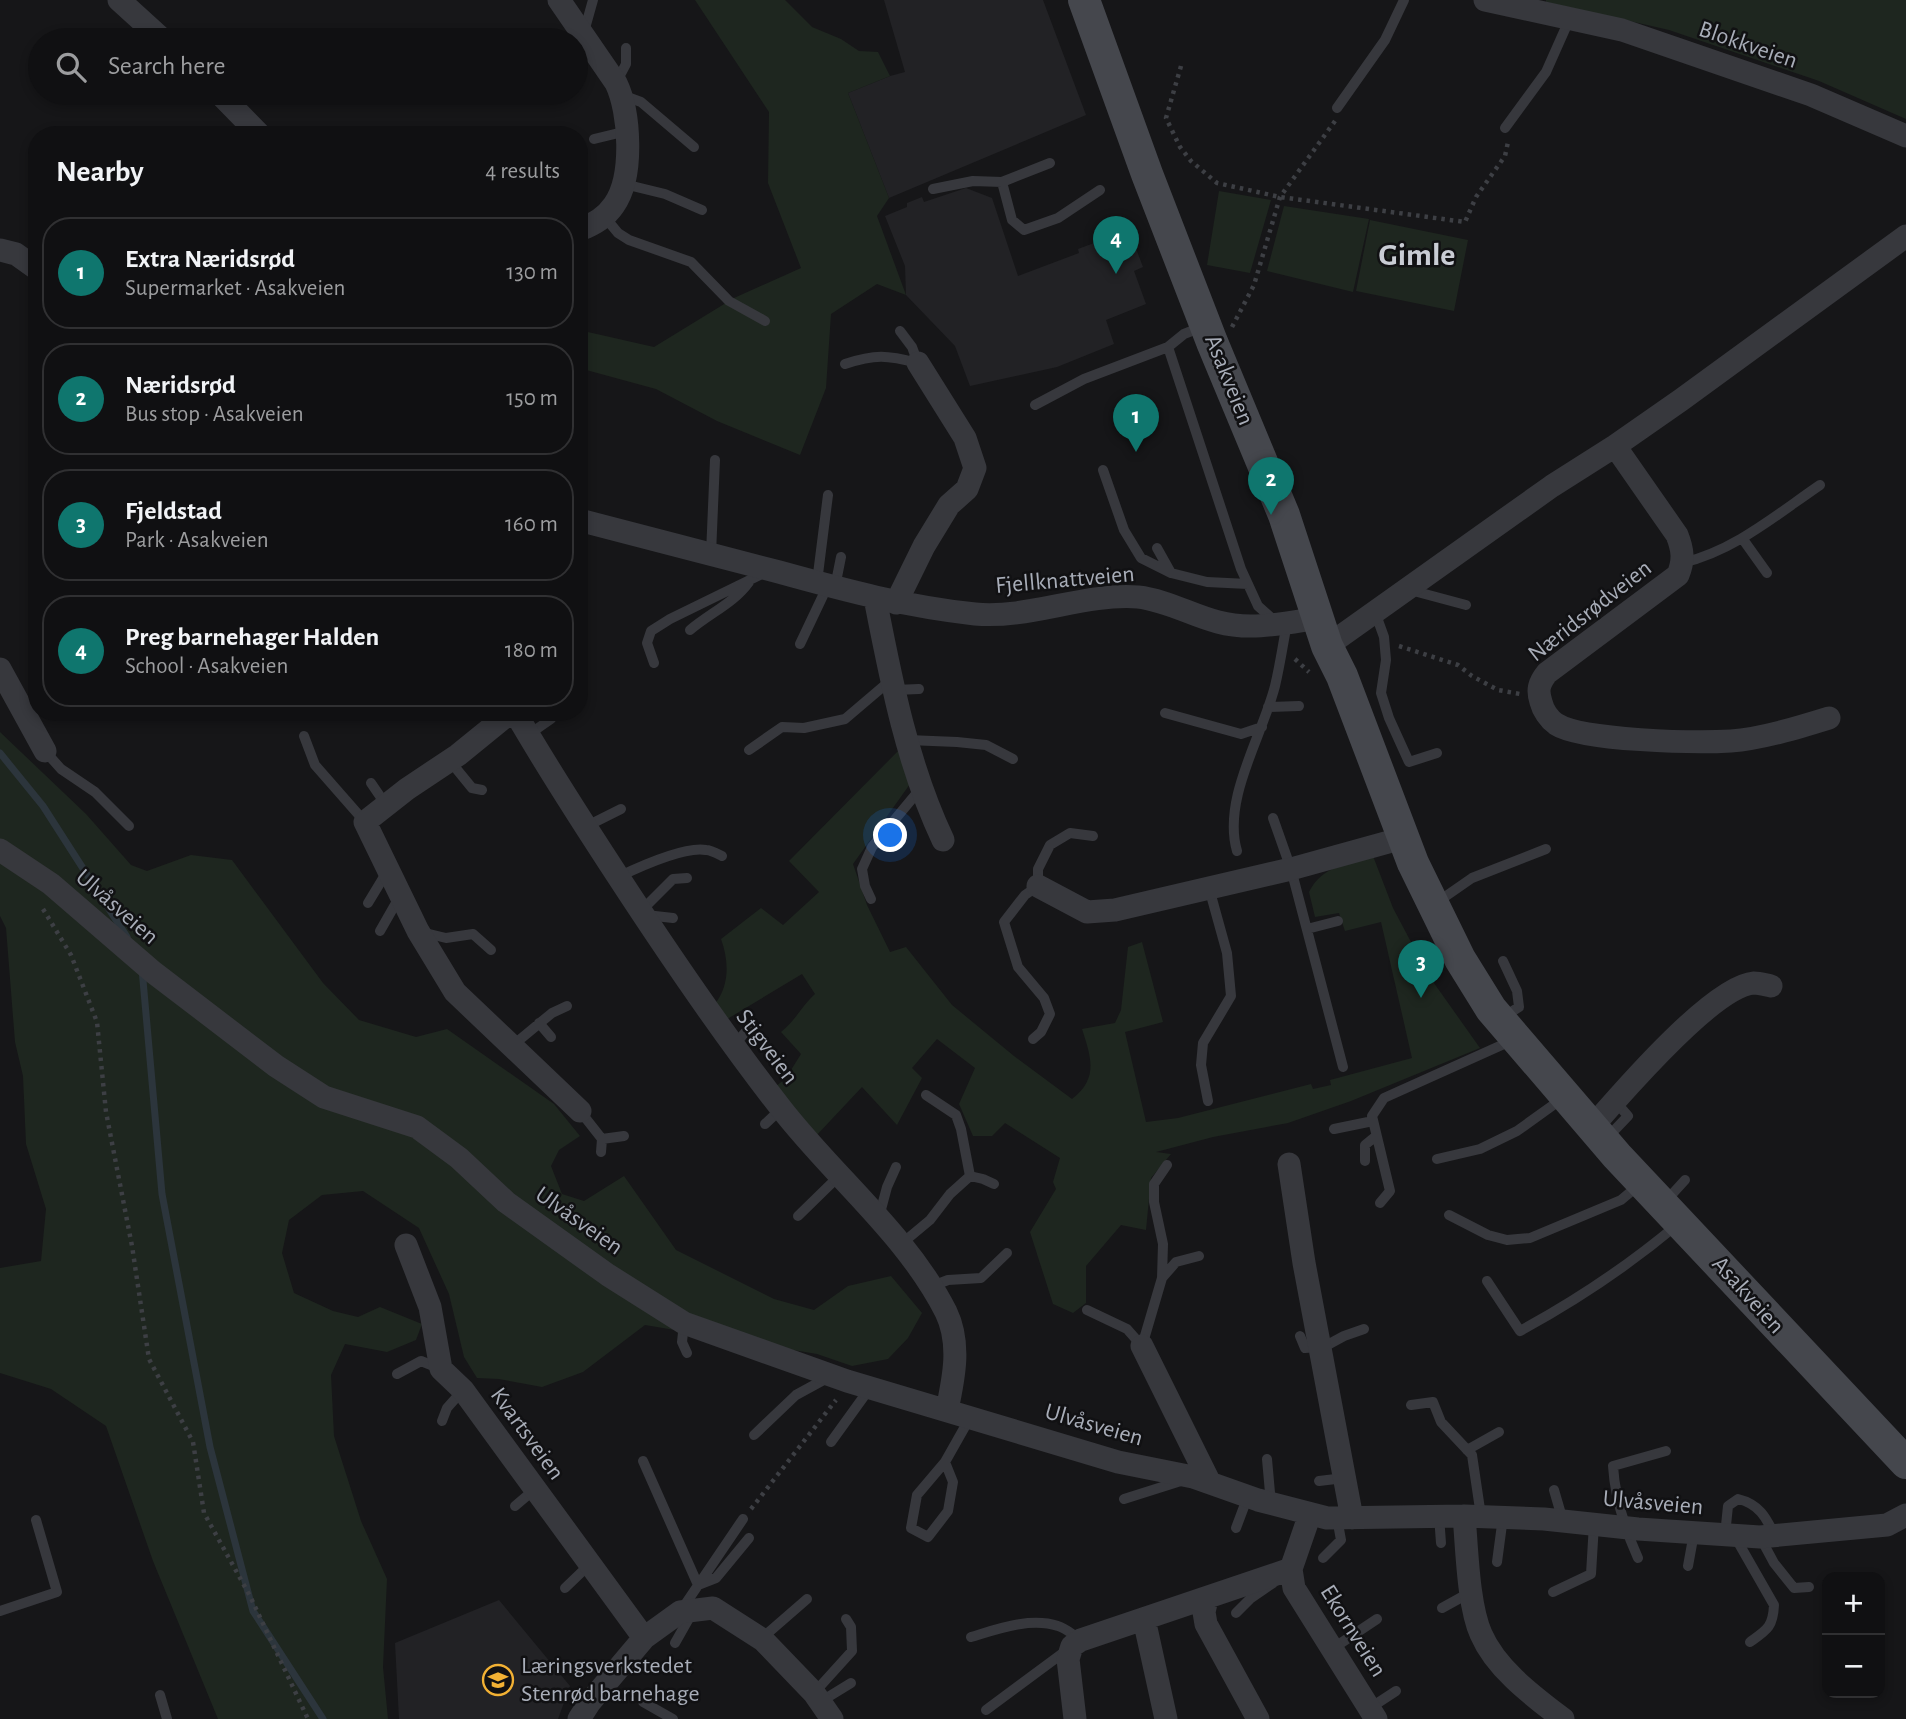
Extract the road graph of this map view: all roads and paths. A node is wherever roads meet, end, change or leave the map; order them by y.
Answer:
1 (119, 0) edge
2 (559, 0) edge
3 (593, 0) edge
4 (1084, 0) edge
5 (1404, 0) edge
6 (1485, 0) edge
7 (1570, 18) junction
8 (150, 28) edge
9 (579, 28) edge
10 (585, 28) edge
11 (588, 42) edge
12 (626, 48) dead end
13 (1181, 66) dead end
14 (619, 89) junction
15 (231, 105) edge
16 (1337, 108) joint
17 (252, 126) edge
18 (1505, 128) joint
19 (626, 131) junction
20 (1906, 136) edge
21 (594, 139) dead end
22 (694, 147) dead end
23 (1049, 163) dead end
24 (1002, 182) junction
25 (624, 184) junction
26 (933, 189) dead end
27 (1100, 190) dead end
28 (1280, 197) junction
29 (702, 211) dead end
30 (604, 216) junction
31 (588, 227) edge
32 (1906, 236) edge
33 (0, 250) edge
34 (28, 263) edge
35 (765, 321) dead end
36 (1217, 330) junction
37 (900, 331) dead end
38 (1168, 347) junction
39 (918, 363) junction
40 (845, 364) dead end
41 (1035, 405) dead end
42 (1615, 446) junction
43 (715, 460) dead end
44 (1103, 470) dead end
45 (1820, 485) dead end
46 (828, 495) dead end
47 (588, 522) edge
48 (1742, 538) junction
49 (1157, 548) dead end
50 (711, 554) junction
51 (841, 556) dead end
52 (1682, 563) junction
53 (1171, 573) junction
54 (1766, 573) dead end
55 (761, 575) junction
56 (1248, 584) junction
57 (827, 585) junction
58 (1407, 589) junction
59 (886, 600) junction
60 (1466, 604) dead end
61 (1375, 612) junction
62 (1282, 624) junction
63 (690, 630) dead end
64 (1323, 632) junction
65 (1384, 640) junction
66 (800, 644) dead end
67 (654, 663) dead end
68 (0, 670) edge
69 (893, 685) junction
70 (919, 689) dead end
71 (1538, 694) junction
72 (1299, 706) dead end
73 (1268, 707) junction
74 (1165, 713) dead end
75 (1829, 718) dead end
76 (28, 720) edge
77 (28, 721) edge
78 (501, 721) edge
79 (519, 721) edge
80 (548, 721) edge
81 (528, 735) junction
82 (1262, 736) junction
83 (304, 737) dead end
84 (908, 740) junction
85 (749, 750) dead end
86 (45, 751) joint
87 (1437, 753) dead end
88 (1013, 760) dead end
89 (450, 761) junction
90 (371, 783) dead end
91 (921, 788) junction
92 (482, 790) dead end
93 (386, 805) junction
94 (621, 809) dead end
95 (1273, 818) dead end
96 (365, 821) junction
97 (129, 826) dead end
98 (585, 827) junction
99 (1093, 836) dead end
100 (1403, 838) junction
101 (943, 840) dead end
102 (1546, 849) dead end
103 (0, 850) edge
104 (1237, 851) dead end
105 (722, 856) dead end
106 (389, 868) junction
107 (1291, 869) junction
108 (618, 877) junction
109 (687, 878) dead end
110 (1038, 886) junction
111 (1209, 888) junction
112 (401, 894) junction
113 (871, 898) dead end
114 (38, 900) dead end
115 (368, 903) dead end
116 (1434, 905) junction
117 (642, 913) junction
118 (673, 918) dead end
119 (1338, 921) dead end
120 (1307, 929) junction
121 (380, 930) dead end
122 (418, 931) junction
123 (491, 950) dead end
124 (1503, 961) dead end
125 (1771, 986) dead end
126 (567, 1006) dead end
127 (539, 1023) junction
128 (750, 1027) dead end
129 (1508, 1029) junction
130 (551, 1037) dead end
131 (1033, 1039) dead end
132 (734, 1045) junction
133 (512, 1046) junction
134 (1343, 1067) dead end
135 (926, 1095) dead end
136 (1565, 1096) junction
137 (1208, 1101) dead end
138 (580, 1111) joint
139 (1373, 1121) junction
140 (1334, 1129) dead end
141 (1598, 1134) junction
142 (624, 1136) dead end
143 (1376, 1136) junction
144 (603, 1139) junction
145 (600, 1152) dead end
146 (1437, 1159) dead end
147 (1365, 1161) dead end
148 (1289, 1164) dead end
149 (1167, 1165) dead end
150 (896, 1167) dead end
151 (840, 1175) junction
152 (970, 1176) junction
153 (1685, 1180) dead end
154 (994, 1184) dead end
155 (1380, 1203) dead end
156 (1662, 1203) junction
157 (1449, 1215) dead end
158 (798, 1216) dead end
159 (878, 1219) junction
160 (406, 1245) dead end
161 (900, 1245) junction
162 (1007, 1253) dead end
163 (1199, 1255) dead end
164 (1162, 1278) junction
165 (1487, 1281) dead end
166 (930, 1287) junction
167 (1087, 1310) dead end
168 (684, 1323) junction
169 (1364, 1329) dead end
170 (1313, 1344) junction
171 (1142, 1346) junction
172 (687, 1353) dead end
173 (441, 1369) junction
174 (397, 1374) dead end
175 (839, 1378) junction
176 (870, 1388) junction
177 (463, 1390) junction
178 (1411, 1405) dead end
179 (947, 1410) junction
180 (971, 1416) junction
181 (442, 1421) dead end
182 (1499, 1432) dead end
183 (754, 1435) dead end
184 (831, 1442) dead end
185 (1467, 1450) junction
186 (1666, 1451) dead end
187 (1267, 1459) dead end
188 (643, 1461) dead end
189 (945, 1462) junction
190 (1906, 1462) edge
191 (1344, 1478) junction
192 (1201, 1479) junction
193 (1320, 1481) dead end
194 (535, 1489) junction
195 (1554, 1490) dead end
196 (1248, 1496) junction
197 (1124, 1499) dead end
198 (1271, 1504) junction
199 (515, 1506) dead end
200 (1310, 1514) junction
201 (1439, 1516) junction
202 (1482, 1516) junction
203 (1344, 1518) junction
204 (743, 1519) joint
205 (36, 1520) dead end
206 (1563, 1521) junction
207 (1594, 1524) junction
208 (1894, 1525) edge
209 (1624, 1527) junction
210 (1236, 1528) dead end
211 (1694, 1533) junction
212 (1730, 1535) junction
213 (1768, 1537) junction
214 (750, 1538) dead end
215 (1441, 1543) dead end
216 (1323, 1558) dead end
217 (1638, 1558) dead end
218 (1497, 1562) dead end
219 (590, 1564) junction
220 (1688, 1566) dead end
221 (1286, 1571) junction
222 (698, 1585) junction
223 (1809, 1587) dead end
224 (565, 1588) dead end
225 (1471, 1592) junction
226 (1553, 1592) dead end
227 (807, 1599) dead end
228 (1207, 1599) junction
229 (1442, 1608) dead end
230 (0, 1611) edge
231 (687, 1611) junction
232 (1236, 1613) dead end
233 (846, 1619) dead end
234 (1144, 1619) junction
235 (1377, 1619) dead end
236 (971, 1637) dead end
237 (644, 1638) junction
238 (761, 1639) junction
239 (1750, 1642) dead end
240 (676, 1643) dead end
241 (1077, 1643) junction
242 (1332, 1649) junction
243 (850, 1684) dead end
244 (1396, 1691) dead end
245 (160, 1695) dead end
246 (643, 1702) dead end
247 (822, 1709) edge
248 (986, 1710) dead end
249 (1373, 1714) edge
250 (167, 1719) edge
251 (307, 1719) edge
252 (579, 1719) edge
253 (673, 1719) edge
254 (1075, 1719) edge
255 (1166, 1719) edge
256 (1258, 1719) edge
257 (1561, 1719) edge

1 - 8 street
2 - 9 street
3 - 10 lane
4 - 36 main road, Asakveien
5 - 16 lane
6 - 7 street, Blokkveien
7 - 18 lane
7 - 20 street, Blokkveien
11 - 14 street
12 - 14 lane
13 - 28 path
14 - 19 street
14 - 22 lane
15 - 17 street
16 - 28 path
18 - 28 path
19 - 21 lane
19 - 25 street
23 - 24 lane
24 - 26 lane
24 - 27 lane
25 - 29 lane
25 - 30 street
28 - 36 path
30 - 31 street
30 - 35 lane
32 - 42 street
33 - 34 street
36 - 38 lane
36 - 64 main road, Asakveien
37 - 39 lane
38 - 41 lane
38 - 56 lane
39 - 40 lane
39 - 59 street
42 - 52 street, Næridsrødveien
42 - 58 street
43 - 50 lane
44 - 53 lane
45 - 48 lane
46 - 57 lane
47 - 50 street, Fjellknattveien
48 - 52 lane
48 - 54 lane
49 - 53 lane
50 - 55 street, Fjellknattveien
51 - 57 lane
52 - 71 street, Næridsrødveien
53 - 56 lane
55 - 57 street, Fjellknattveien
55 - 63 lane
55 - 67 lane
56 - 62 lane
57 - 59 street, Fjellknattveien
57 - 66 lane
58 - 60 lane
58 - 61 street
59 - 62 street, Fjellknattveien
59 - 69 street
61 - 64 street
61 - 65 lane
62 - 64 street, Fjellknattveien
62 - 73 lane
64 - 100 main road, Asakveien
65 - 71 path
65 - 87 lane
68 - 76 street
69 - 70 lane
69 - 84 street
69 - 85 lane
71 - 75 street, Næridsrødveien
72 - 73 lane
73 - 82 lane
74 - 82 lane
77 - 86 street
78 - 89 street, Stigveien
79 - 81 street, Stigveien
80 - 81 lane
81 - 98 street, Stigveien
82 - 104 lane
83 - 96 lane
84 - 88 lane
84 - 91 street
86 - 97 lane
89 - 92 lane
89 - 93 street, Stigveien
90 - 93 lane
91 - 101 street
91 - 113 lane
93 - 96 street, Stigveien
94 - 98 lane
95 - 107 lane
96 - 106 street
98 - 108 street, Stigveien
99 - 110 lane
100 - 107 street
100 - 116 main road, Asakveien
102 - 116 lane
103 - 168 street, Ulvåsveien
105 - 108 lane
106 - 112 street
106 - 115 lane
107 - 111 street
107 - 120 lane
108 - 117 street, Stigveien
109 - 117 lane
110 - 111 street
110 - 131 lane
111 - 137 lane
112 - 121 lane
112 - 122 street
114 - 251 path
116 - 129 main road, Asakveien
117 - 118 lane
117 - 132 street, Stigveien
119 - 120 lane
120 - 134 lane
122 - 123 lane
122 - 133 street
124 - 129 lane
125 - 141 street
126 - 127 lane
127 - 130 lane
127 - 133 lane
128 - 132 lane
129 - 136 main road, Asakveien
129 - 139 lane
132 - 151 street, Stigveien
133 - 138 street
135 - 152 lane
136 - 141 main road, Asakveien
136 - 146 lane
138 - 144 lane
139 - 140 lane
139 - 143 lane
141 - 156 main road, Asakveien
142 - 144 lane
143 - 147 lane
143 - 155 lane
144 - 145 lane
148 - 170 street
149 - 164 lane
150 - 159 lane
151 - 158 lane
151 - 159 street, Stigveien
152 - 154 lane
152 - 161 lane
153 - 156 lane
156 - 157 lane
156 - 165 lane
156 - 190 main road, Asakveien
159 - 161 street, Stigveien
160 - 173 street
161 - 166 street, Stigveien
162 - 166 lane
163 - 164 lane
164 - 171 lane
166 - 179 street, Stigveien
167 - 171 lane
168 - 172 lane
168 - 175 street, Ulvåsveien
169 - 170 lane
170 - 191 street
171 - 192 street, Ulvåsveien
173 - 174 lane
173 - 177 street, Kvartsveien
175 - 176 street, Ulvåsveien
175 - 183 lane
175 - 204 path
176 - 179 street, Ulvåsveien
176 - 184 lane
177 - 181 lane
177 - 194 street, Kvartsveien
178 - 185 lane
179 - 180 street, Ulvåsveien
180 - 189 lane
180 - 192 street, Ulvåsveien
182 - 185 lane
185 - 202 lane
186 - 209 lane
187 - 198 lane
188 - 222 lane
189 - 189 lane
191 - 193 lane
191 - 203 street
192 - 196 street, Ulvåsveien
192 - 197 lane
194 - 199 lane
194 - 219 street, Kvartsveien
195 - 206 lane
196 - 198 street, Ulvåsveien
196 - 210 lane
198 - 200 street, Ulvåsveien
200 - 203 street, Ulvåsveien
200 - 221 street, Ekornveien
201 - 202 street, Ulvåsveien
201 - 203 street, Ulvåsveien
201 - 215 lane
202 - 206 street, Ulvåsveien
202 - 218 lane
202 - 225 street
203 - 216 lane
204 - 222 lane
205 - 230 lane
206 - 207 street, Ulvåsveien
207 - 209 street, Ulvåsveien
207 - 226 lane
208 - 213 street, Ulvåsveien
209 - 211 street, Ulvåsveien
209 - 217 lane
211 - 212 street, Ulvåsveien
211 - 220 lane
212 - 213 street, Ulvåsveien
212 - 213 lane
212 - 239 lane
213 - 223 lane
214 - 222 lane
219 - 224 lane
219 - 237 street, Kvartsveien
221 - 228 street
221 - 232 lane
221 - 242 street, Ekornveien
222 - 231 lane
225 - 229 lane
225 - 257 street
227 - 238 lane
228 - 234 street
228 - 256 street
231 - 237 street
231 - 238 street
231 - 240 lane
233 - 247 lane
234 - 241 street
234 - 255 street
235 - 242 lane
236 - 241 lane
237 - 252 street
238 - 247 street
241 - 248 lane
241 - 254 street
242 - 249 street, Ekornveien
243 - 247 lane
244 - 249 lane
245 - 250 lane
246 - 253 lane

